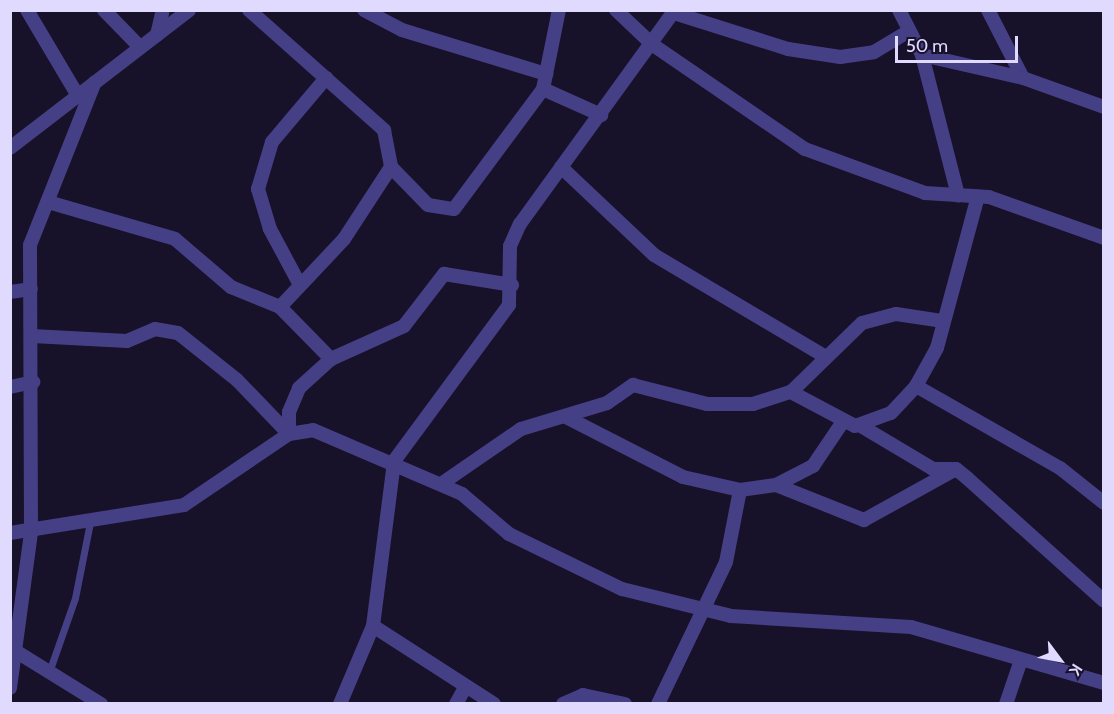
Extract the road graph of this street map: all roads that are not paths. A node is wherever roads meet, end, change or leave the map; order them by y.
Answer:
1 (27, 10) edge
2 (104, 10) edge
3 (163, 10) edge
4 (189, 10) edge
5 (249, 10) edge
6 (364, 10) edge
7 (559, 10) edge
8 (616, 10) edge
9 (899, 10) edge
10 (988, 10) edge
11 (674, 12) edge
12 (907, 33) junction
13 (156, 35) junction
14 (653, 45) junction
15 (141, 47) junction
16 (922, 55) junction
17 (546, 74) junction
18 (326, 78) junction
19 (1023, 78) junction
20 (96, 82) junction
21 (543, 89) junction
22 (78, 96) junction
23 (1104, 107) edge
24 (601, 115) junction
25 (10, 148) edge
26 (561, 166) junction
27 (391, 167) junction
28 (958, 195) junction
29 (978, 196) junction
30 (48, 202) junction
31 (1104, 238) edge
32 (300, 285) junction
33 (512, 285) junction
34 (31, 289) junction
35 (10, 292) edge
36 (280, 307) junction
37 (943, 321) junction
38 (32, 336) junction
39 (824, 356) junction
40 (331, 359) junction
41 (33, 382) junction
42 (916, 386) junction
43 (10, 387) edge
44 (791, 392) junction
45 (566, 417) junction
46 (844, 420) junction
47 (861, 426) junction
48 (289, 434) junction
49 (394, 461) junction
50 (956, 470) junction
51 (441, 484) junction
52 (776, 485) junction
53 (740, 490) junction
54 (1104, 503) edge
55 (90, 522) junction
56 (31, 532) junction
57 (10, 533) edge
58 (1104, 601) edge
59 (706, 610) junction
60 (373, 626) junction
61 (17, 652) junction
62 (1021, 660) junction
63 (49, 672) junction
64 (1104, 683) edge
65 (10, 688) edge
66 (465, 688) junction
67 (101, 704) edge
68 (340, 704) edge
69 (456, 704) edge
70 (494, 704) edge
71 (563, 704) edge
72 (625, 704) edge
73 (658, 704) edge
74 (1006, 704) edge

1 - 22 street
2 - 15 street
3 - 13 street
4 - 13 street
5 - 18 street
6 - 17 street
7 - 17 street
8 - 14 street
9 - 12 street
10 - 19 street
11 - 12 street
11 - 14 street
12 - 16 street
13 - 15 street
14 - 24 street
14 - 28 street
15 - 20 street
16 - 19 street
16 - 28 street
17 - 21 street
18 - 27 street
18 - 32 street
19 - 23 street
20 - 22 street
20 - 30 street
21 - 24 street
21 - 27 street
22 - 25 street
24 - 26 street
26 - 33 street
26 - 39 street
27 - 32 street
28 - 29 street
29 - 31 street
29 - 37 street
30 - 34 street
30 - 36 street
32 - 36 street
33 - 40 street
33 - 49 street
34 - 35 street
34 - 38 street
36 - 40 street
37 - 39 street
37 - 42 street
38 - 41 street
38 - 48 street
39 - 44 street
40 - 48 street
41 - 43 street
41 - 56 street
42 - 47 street
42 - 54 street
44 - 45 street
44 - 46 street
45 - 51 street
45 - 53 street
46 - 47 street
46 - 52 street
47 - 50 street
48 - 49 street
48 - 55 street
49 - 51 street
49 - 60 street
50 - 52 street
50 - 58 street
51 - 59 street
52 - 53 street
53 - 59 street
55 - 56 street
55 - 63 lane
56 - 57 street
56 - 61 street
59 - 62 street
59 - 73 street
60 - 66 street
60 - 68 street
61 - 63 street
61 - 65 street
62 - 64 street
62 - 74 street
63 - 67 street
66 - 69 street
66 - 70 street
71 - 72 street

